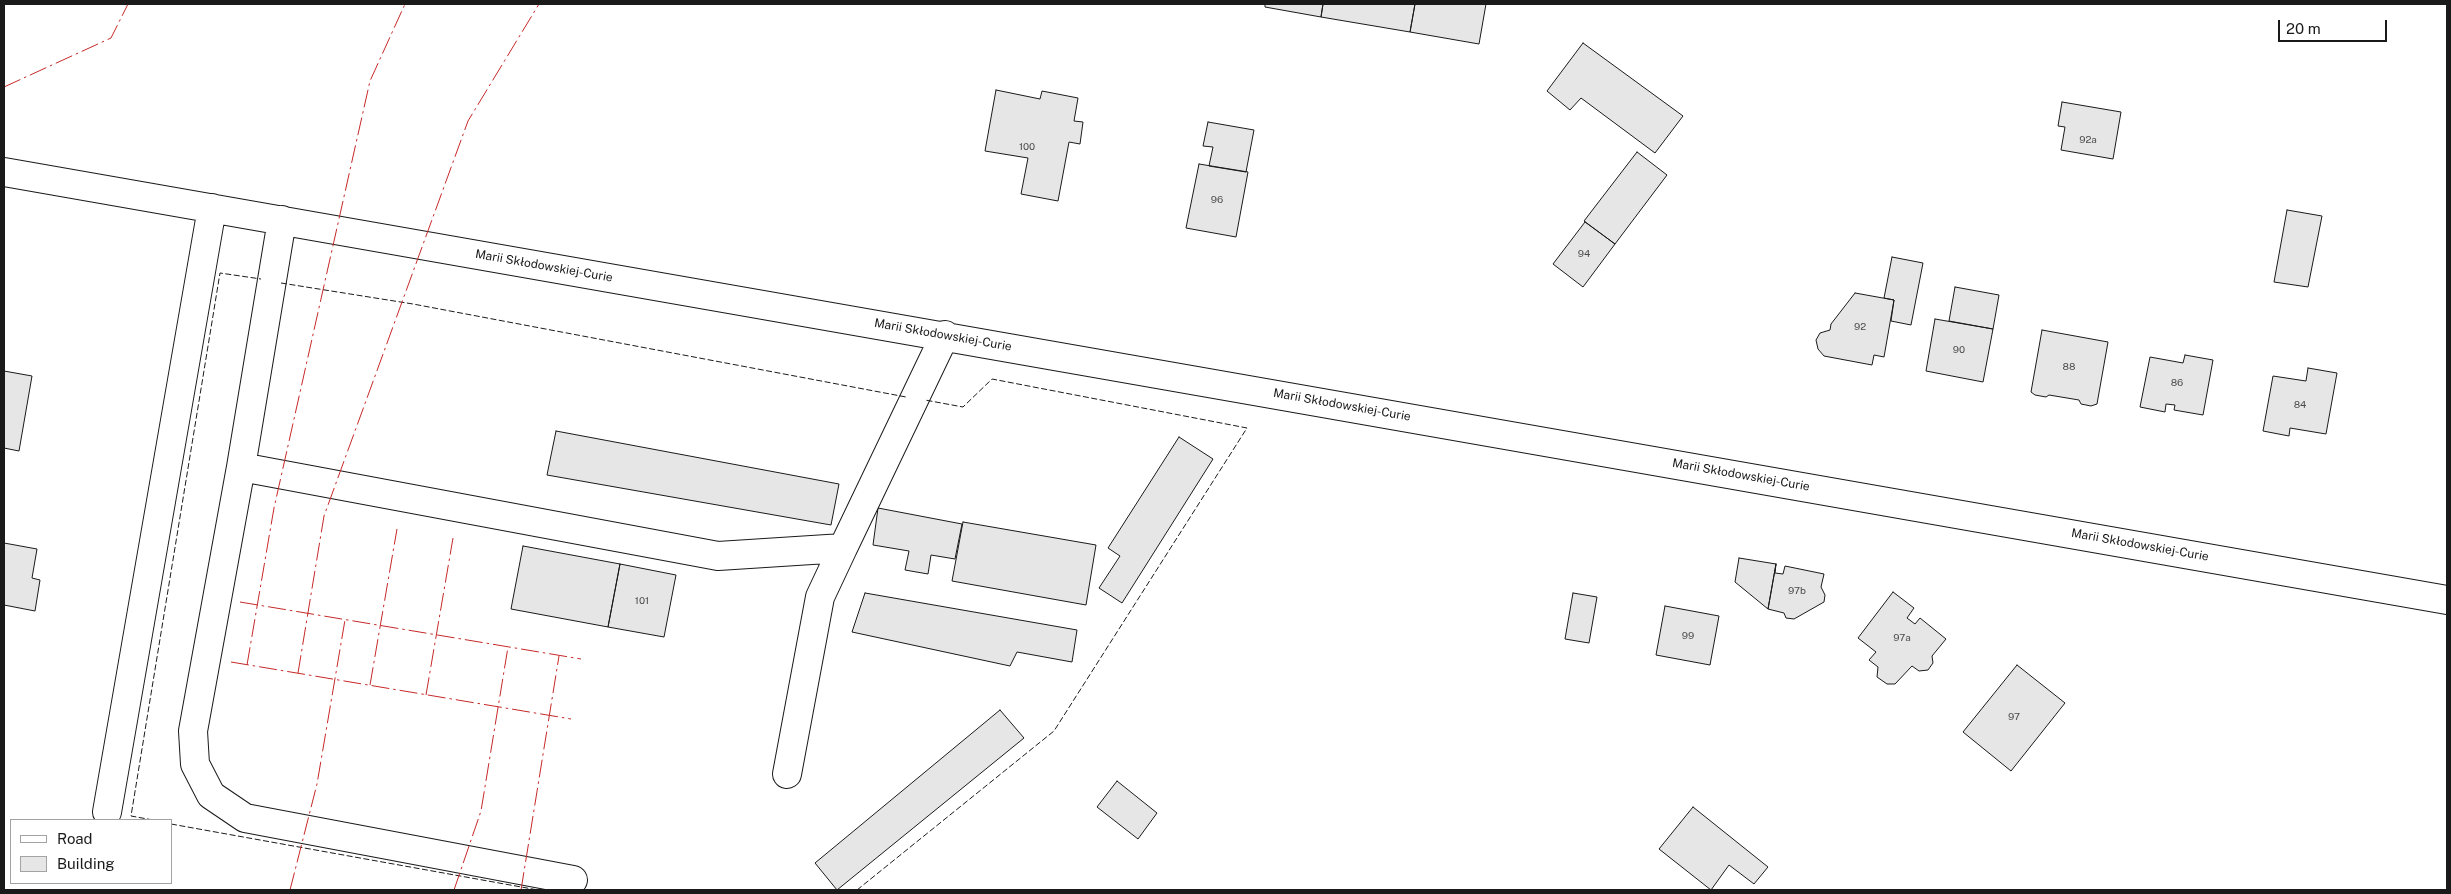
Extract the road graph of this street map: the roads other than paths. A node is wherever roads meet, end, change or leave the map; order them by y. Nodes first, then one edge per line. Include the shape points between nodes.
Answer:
1 (4, 172) edge
2 (224, 210) junction
3 (282, 220) junction
4 (945, 335) junction
5 (241, 467) junction
6 (843, 548) junction
7 (2447, 600) edge
8 (787, 774) dead end
9 (107, 812) dead end
10 (573, 880) dead end

1 - 2 street, Marii Skłodowskiej-Curie
2 - 3 street, Marii Skłodowskiej-Curie
2 - 9 street
3 - 4 street, Marii Skłodowskiej-Curie
3 - 5 street
4 - 6 street
4 - 7 street, Marii Skłodowskiej-Curie
5 - 6 street via 718,556
5 - 10 street via 193,731 194,764 211,795 245,818
6 - 8 street via 820,597

